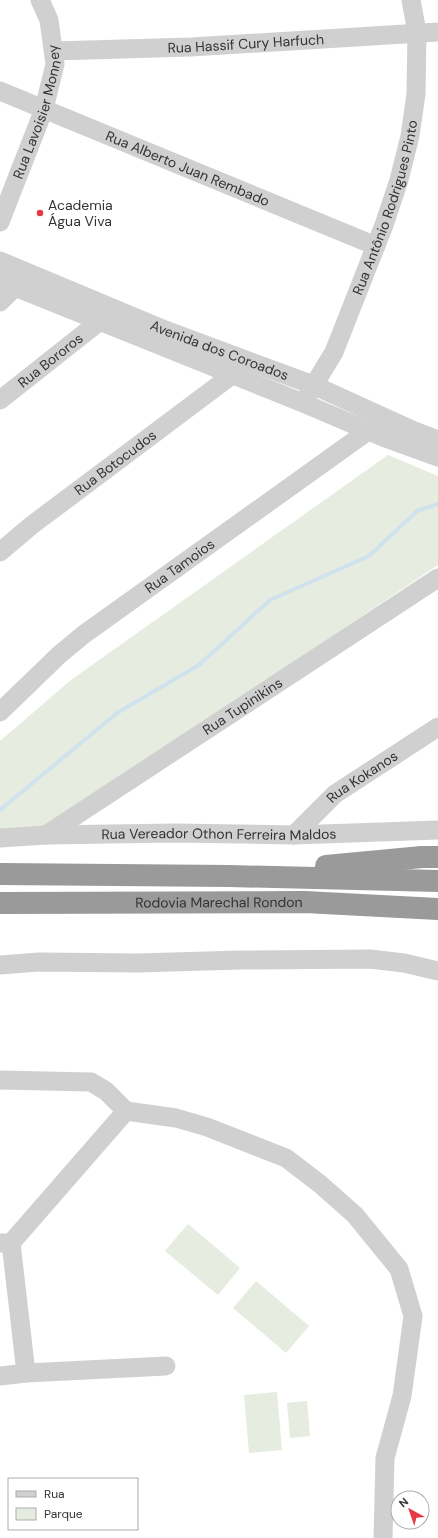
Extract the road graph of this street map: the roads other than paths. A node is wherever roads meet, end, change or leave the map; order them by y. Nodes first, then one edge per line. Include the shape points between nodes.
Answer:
1 (40, 0) edge
2 (411, 0) edge
3 (417, 32) junction
4 (438, 32) edge
5 (54, 51) junction
6 (0, 91) edge
7 (44, 109) junction
8 (0, 222) edge
9 (376, 246) junction
10 (0, 261) edge
11 (13, 280) edge
12 (0, 302) edge
13 (100, 321) junction
14 (232, 375) junction
15 (313, 385) junction
16 (0, 400) edge
17 (303, 403) junction
18 (368, 431) junction
19 (437, 446) edge
20 (0, 552) edge
21 (438, 578) edge
22 (0, 712) edge
23 (438, 727) edge
24 (438, 830) edge
25 (46, 835) junction
26 (294, 835) junction
27 (0, 838) edge
28 (438, 857) edge
29 (0, 874) edge
30 (229, 876) junction
31 (438, 881) edge
32 (305, 902) junction
33 (0, 903) edge
34 (438, 909) edge
35 (438, 924) edge
36 (0, 965) edge
37 (438, 971) edge
38 (0, 1080) edge
39 (126, 1111) junction
40 (5, 1243) edge
41 (166, 1366) dead end
42 (26, 1373) junction
43 (0, 1376) edge
44 (383, 1538) edge

1 - 5 street, Rua Lavoisier Monney via 49,20
2 - 3 street, Rua Antônio Rodrigues Pinto
3 - 4 street, Rua Hassif Cury Harfuch
3 - 5 street, Rua Hassif Cury Harfuch via 191,47
3 - 9 street, Rua Antônio Rodrigues Pinto via 416,94 410,136 399,180
5 - 7 street, Rua Lavoisier Monney via 55,64
6 - 7 street, Rua Alberto Juan Rembado
7 - 8 street, Rua Lavoisier Monney
7 - 9 street, Rua Alberto Juan Rembado
9 - 15 street, Rua Antônio Rodrigues Pinto via 334,352
10 - 11 street, Avenida dos Coroados
11 - 12 street
11 - 13 street, Avenida dos Coroados
11 - 15 street, Avenida dos Coroados via 165,330
13 - 14 street, Avenida dos Coroados
13 - 16 street, Rua Bororos
14 - 17 street, Avenida dos Coroados
14 - 20 street, Rua Botocudos
15 - 17 street, Rua Antônio Rodrigues Pinto
15 - 19 street, Avenida dos Coroados via 414,431
17 - 18 street, Avenida dos Coroados
18 - 19 street, Avenida dos Coroados
18 - 22 street, Rua Tamoios via 83,635
21 - 25 street, Rua Tupinikins
23 - 26 street, Rua Kokanos via 335,794
24 - 26 street, Rua Vereador Othon Ferreira Maldos
25 - 26 street, Rua Vereador Othon Ferreira Maldos
25 - 27 street, Rua Vereador Othon Ferreira Maldos
28 - 30 highway
29 - 30 highway, Rodovia Marechal Rondon
30 - 31 highway, Rodovia Marechal Rondon
32 - 33 highway, Rodovia Marechal Rondon
32 - 34 highway, Rodovia Marechal Rondon
32 - 35 highway
36 - 37 street via 39,962 370,960 404,963
38 - 39 street via 91,1082 106,1091
39 - 40 street
39 - 44 street via 176,1118 207,1127 286,1158 355,1215 399,1269 412,1316 402,1396 385,1458
40 - 42 street
41 - 42 street
42 - 43 street

